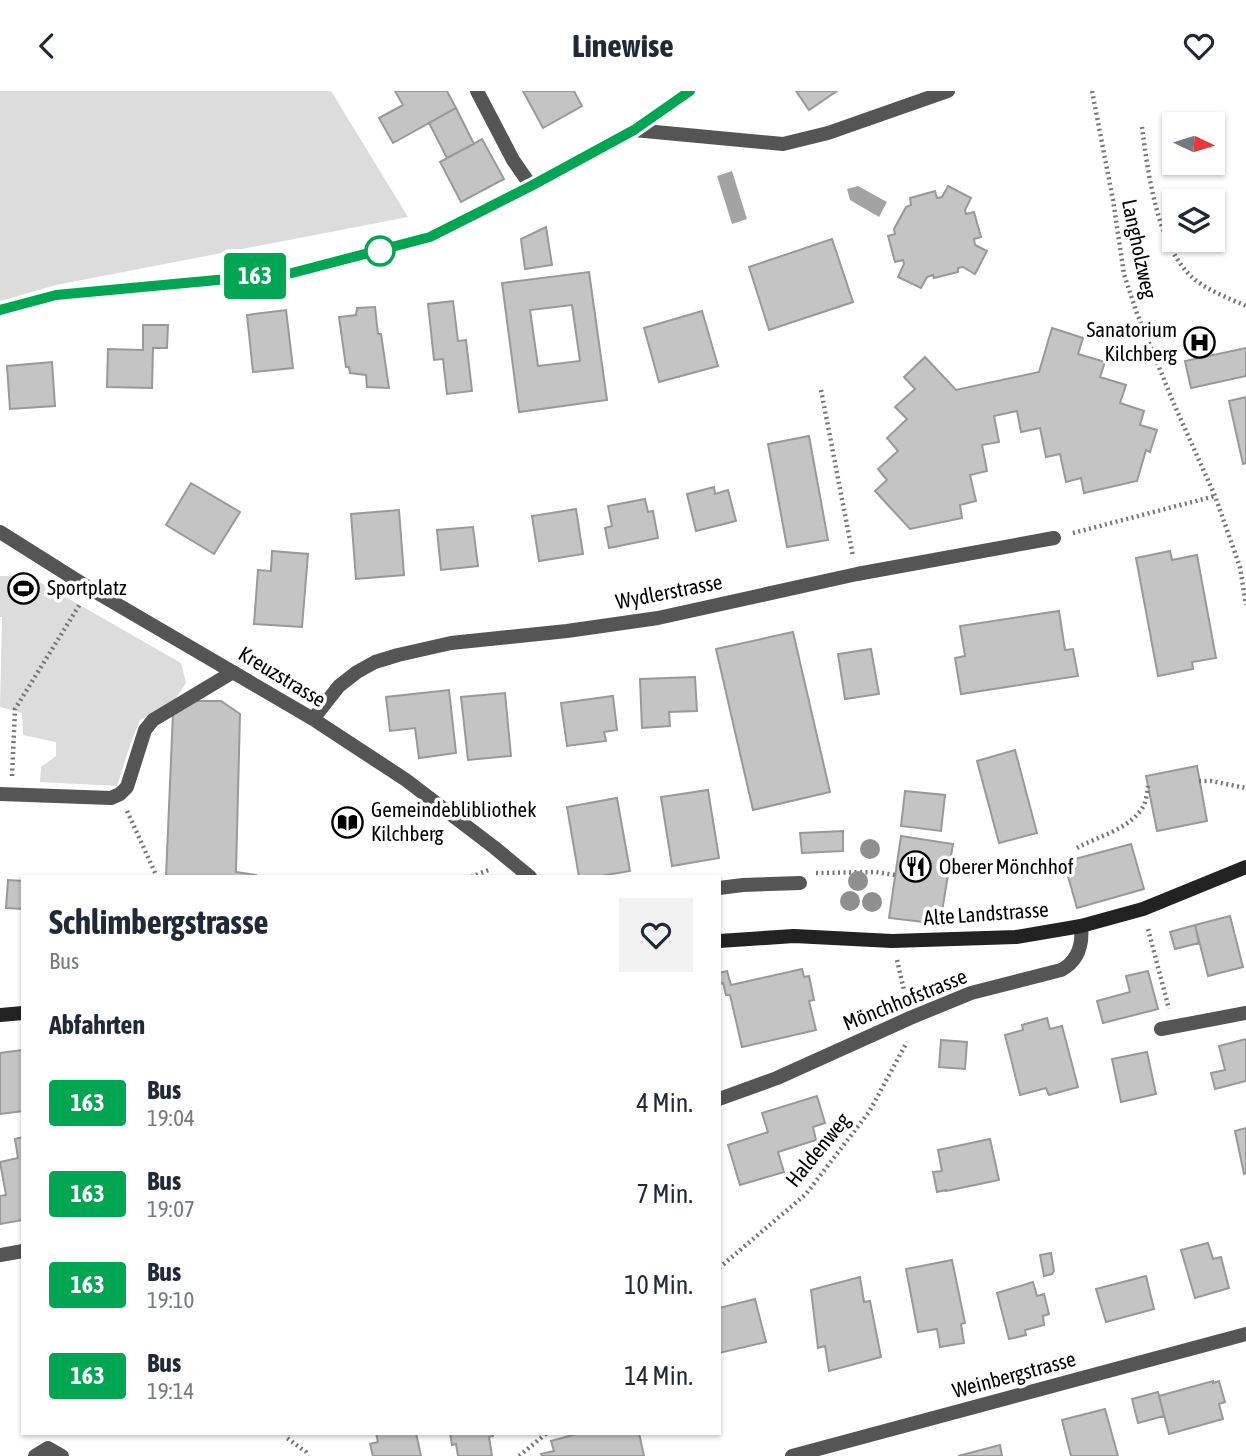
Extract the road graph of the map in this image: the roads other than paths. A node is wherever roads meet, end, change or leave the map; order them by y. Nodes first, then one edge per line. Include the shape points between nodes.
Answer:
1 (477, 91) edge
2 (690, 91) edge
3 (948, 91) edge
4 (634, 130) junction
5 (531, 186) junction
6 (0, 310) edge
7 (0, 532) edge
8 (1054, 538) road end
9 (233, 672) junction
10 (313, 719) junction
11 (6, 794) edge
12 (1246, 867) edge
13 (528, 875) edge
14 (796, 883) road end
15 (721, 888) edge
16 (1080, 926) junction
17 (721, 941) edge
18 (21, 1013) edge
19 (1246, 1013) edge
20 (0, 1015) edge
21 (1167, 1028) road end
22 (721, 1098) edge
23 (21, 1251) edge
24 (0, 1255) edge
25 (1246, 1334) edge
26 (35, 1456) edge
27 (62, 1456) edge
28 (792, 1456) edge

1 - 5 street
2 - 4 street
3 - 4 street via 783,144
4 - 5 street
5 - 6 street via 430,237 292,273 56,295
7 - 9 street, Kreuzstrasse
8 - 10 street, Wydlerstrasse via 857,574 658,618 451,643 398,655 339,685
9 - 10 street, Kreuzstrasse
9 - 11 street via 153,720 145,730 127,787 120,794 111,798
10 - 13 street, Kreuzstrasse via 406,779
12 - 16 street, Alte Landstrasse via 1143,909
14 - 15 street
16 - 17 street, Alte Landstrasse via 979,939 794,936
16 - 22 street, Mönchhofstrasse via 1081,947 1061,970 971,993
18 - 20 street
19 - 21 street
23 - 24 street
25 - 28 street, Weinbergstrasse
26 - 27 street via 48,1448

